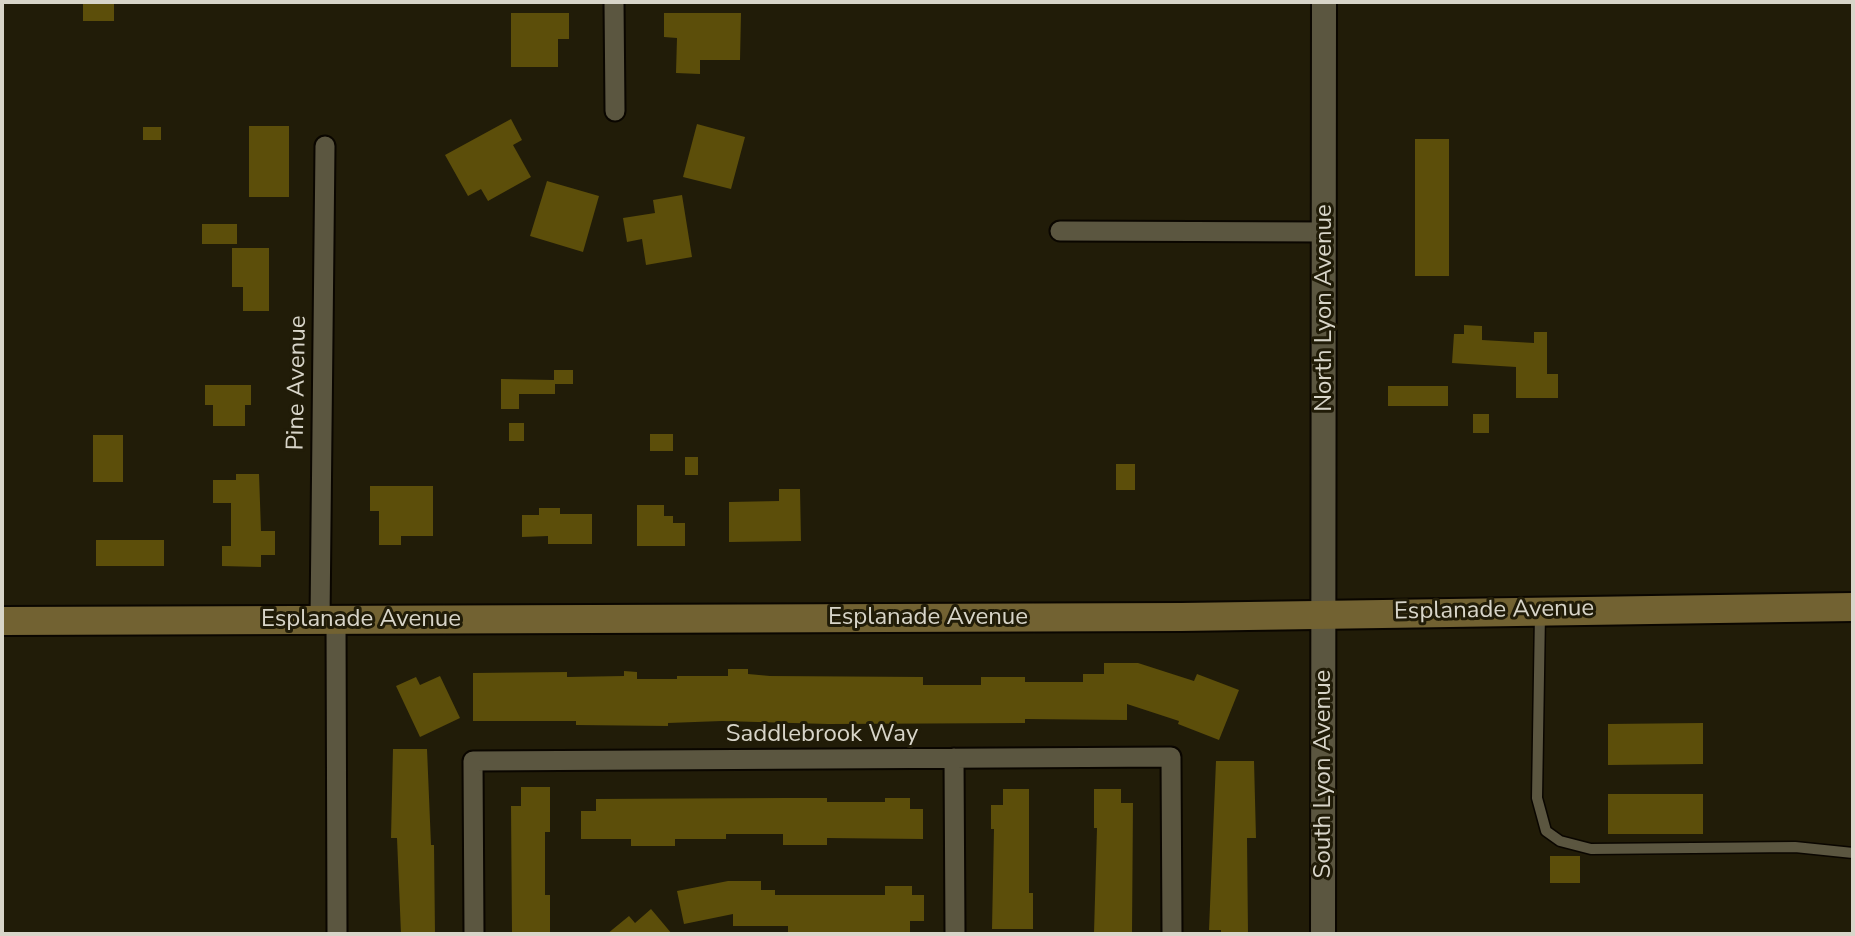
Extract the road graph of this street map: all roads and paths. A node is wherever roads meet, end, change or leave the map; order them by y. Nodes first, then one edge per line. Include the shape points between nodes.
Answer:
1 (614, 2) edge
2 (1324, 2) edge
3 (615, 111) dead end
4 (325, 146) dead end
5 (1060, 231) dead end
6 (1325, 232) junction
7 (1853, 607) edge
8 (1540, 610) junction
9 (1325, 614) junction
10 (328, 620) junction
11 (2, 621) edge
12 (954, 758) junction
13 (1853, 853) edge
14 (337, 934) edge
15 (474, 934) edge
16 (955, 934) edge
17 (1172, 934) edge
18 (1323, 934) edge

1 - 3 street
2 - 6 street, North Lyon Avenue
4 - 10 street, Pine Avenue
5 - 6 street
6 - 9 street, North Lyon Avenue
7 - 8 main road, Esplanade Avenue
8 - 9 main road, Esplanade Avenue
8 - 13 lane via 1537,798 1546,831 1560,841 1591,849 1795,847
9 - 10 main road, Esplanade Avenue
9 - 18 street, South Lyon Avenue
10 - 11 main road, Esplanade Avenue
10 - 14 street, Pine Avenue
12 - 15 street, Saddlebrook Way via 473,761
12 - 16 street
12 - 17 street, Saddlebrook Way via 1171,757

